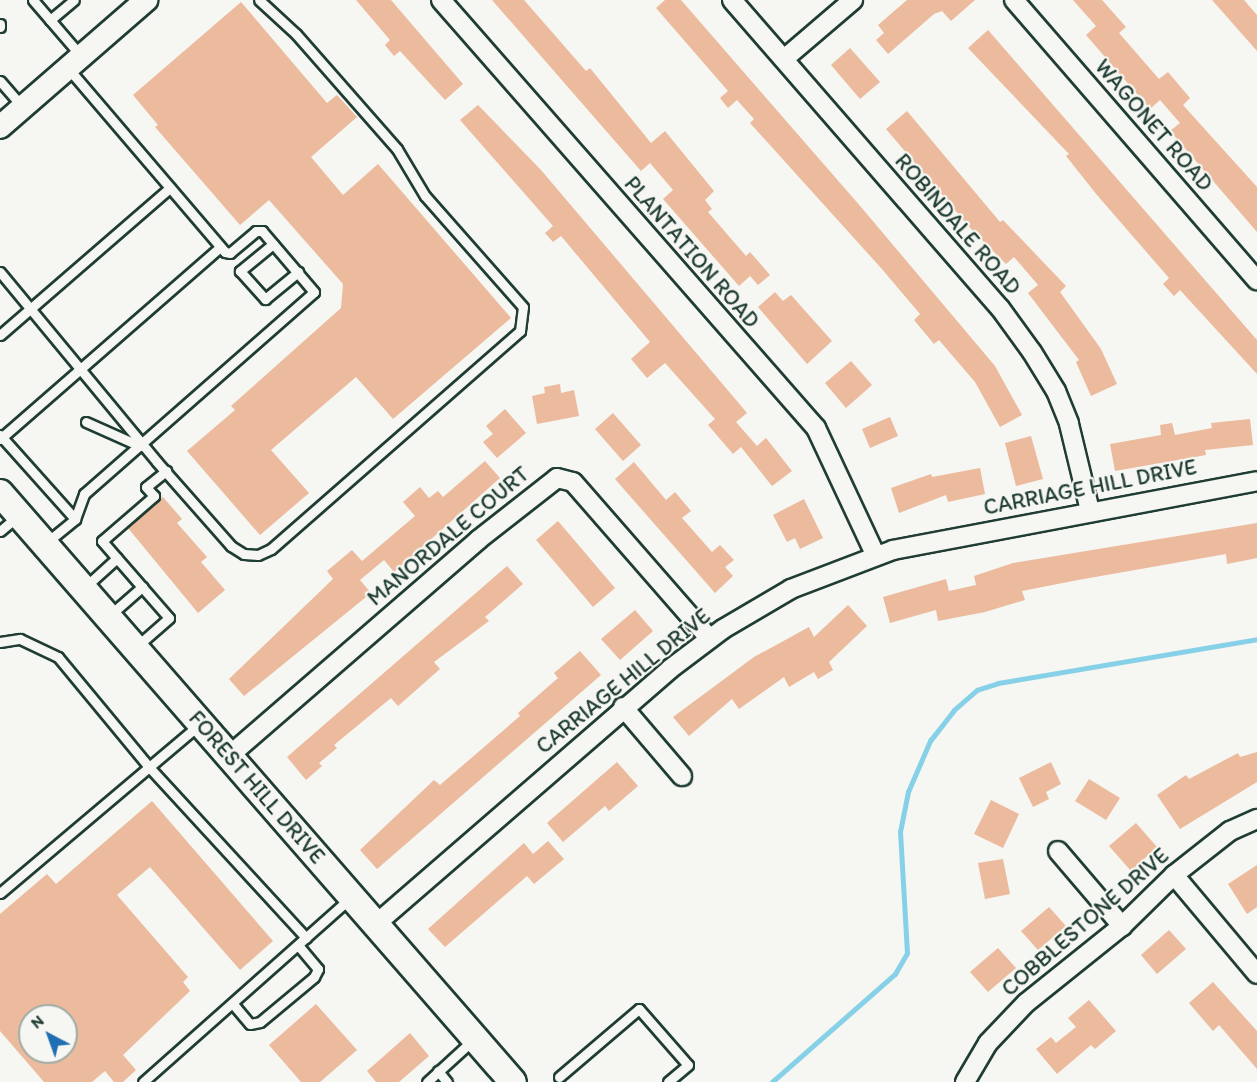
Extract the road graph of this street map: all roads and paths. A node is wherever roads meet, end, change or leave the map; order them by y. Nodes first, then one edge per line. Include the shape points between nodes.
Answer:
1 (33, 0) edge
2 (74, 0) edge
3 (146, 0) edge
4 (259, 0) edge
5 (441, 0) edge
6 (732, 0) edge
7 (853, 0) edge
8 (1014, 0) edge
9 (50, 21) junction
10 (784, 59) junction
11 (75, 62) junction
12 (0, 81) edge
13 (23, 107) junction
14 (0, 127) edge
15 (170, 188) junction
16 (273, 244) junction
17 (220, 247) junction
18 (0, 272) edge
19 (298, 272) junction
20 (1257, 281) edge
21 (30, 309) junction
22 (0, 335) edge
23 (82, 369) junction
24 (86, 423) dead end
25 (1, 437) edge
26 (142, 444) junction
27 (166, 471) junction
28 (1257, 481) edge
29 (0, 493) edge
30 (1090, 511) junction
31 (19, 514) junction
32 (75, 519) junction
33 (0, 531) edge
34 (45, 544) junction
35 (876, 556) junction
36 (117, 558) junction
37 (142, 587) junction
38 (84, 589) junction
39 (108, 617) junction
40 (710, 639) junction
41 (0, 642) edge
42 (135, 648) junction
43 (623, 707) junction
44 (201, 723) junction
45 (229, 756) junction
46 (149, 767) junction
47 (682, 776) dead end
48 (1257, 819) edge
49 (1058, 851) dead end
50 (1174, 874) junction
51 (0, 893) edge
52 (352, 896) junction
53 (376, 924) junction
54 (1122, 926) junction
55 (306, 938) junction
56 (298, 945) junction
57 (1257, 974) edge
58 (233, 1004) junction
59 (475, 1038) junction
60 (438, 1071) junction
61 (558, 1080) edge
62 (144, 1082) edge
63 (427, 1082) edge
64 (447, 1082) edge
65 (513, 1082) edge
66 (668, 1082) edge
67 (964, 1082) edge

1 - 9 lane
2 - 9 lane
3 - 11 street
4 - 27 lane via 296,34 397,149 425,196 523,307 524,325 265,552 238,552
5 - 35 street, PLANTATION ROAD via 816,428
6 - 10 street, ROBINDALE ROAD
7 - 10 street
8 - 20 street, WAGONET ROAD
9 - 11 lane
10 - 30 street, ROBINDALE ROAD via 1000,308 1032,352 1056,392 1069,424
11 - 13 street
11 - 15 lane
12 - 13 lane
13 - 14 street
15 - 17 lane
15 - 21 lane
16 - 17 lane via 259,230 230,253
16 - 19 lane
16 - 19 lane via 240,271 265,298
17 - 23 lane
18 - 21 lane
19 - 26 lane via 312,288 312,296
21 - 22 lane
21 - 23 lane
23 - 25 lane
23 - 26 lane
24 - 26 lane
25 - 32 lane
26 - 27 lane
26 - 32 lane via 82,497
27 - 36 lane via 146,487 154,496 102,541
28 - 30 street, CARRIAGE HILL DRIVE
29 - 31 main road, FOREST HILL DRIVE
30 - 35 street, CARRIAGE HILL DRIVE
31 - 33 lane
31 - 34 main road, FOREST HILL DRIVE
32 - 34 lane
34 - 38 main road, FOREST HILL DRIVE
35 - 40 street, CARRIAGE HILL DRIVE via 791,589
36 - 37 lane
36 - 38 lane
37 - 39 lane
37 - 42 lane via 169,618
38 - 39 main road, FOREST HILL DRIVE
39 - 42 main road, FOREST HILL DRIVE
40 - 43 street, CARRIAGE HILL DRIVE
40 - 45 street, MANORDALE COURT via 573,482 556,478 478,540
41 - 46 lane via 20,639 58,657
42 - 44 main road, FOREST HILL DRIVE
43 - 47 street
43 - 53 street, CARRIAGE HILL DRIVE
44 - 45 main road, FOREST HILL DRIVE
44 - 46 lane
45 - 52 main road, FOREST HILL DRIVE
46 - 51 lane
46 - 55 lane
48 - 50 street, COBBLESTONE DRIVE via 1230,831
49 - 54 street
50 - 54 street, COBBLESTONE DRIVE
50 - 57 street
52 - 53 main road, FOREST HILL DRIVE
52 - 55 lane
53 - 59 main road, FOREST HILL DRIVE
54 - 67 street, COBBLESTONE DRIVE via 1026,1003 988,1043
55 - 56 lane
56 - 58 lane
56 - 58 lane via 318,969 314,977 260,1022 249,1024
58 - 62 lane
59 - 60 lane
59 - 65 main road, FOREST HILL DRIVE
60 - 63 lane
60 - 64 lane
61 - 66 lane via 639,1009 688,1065

